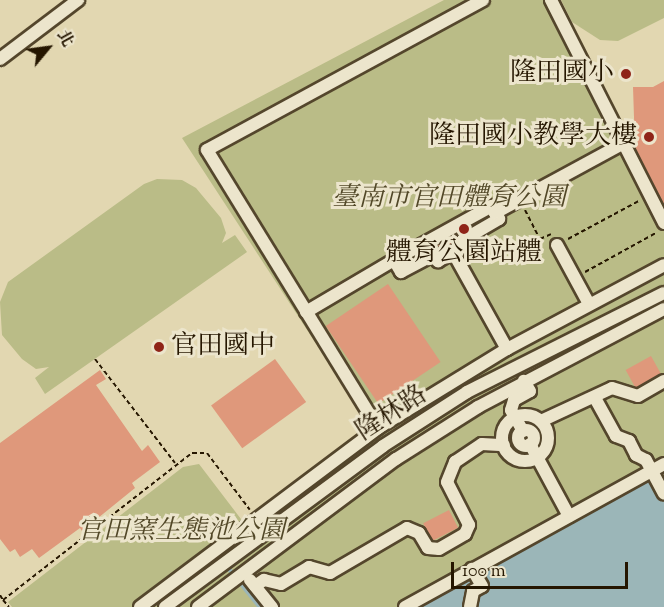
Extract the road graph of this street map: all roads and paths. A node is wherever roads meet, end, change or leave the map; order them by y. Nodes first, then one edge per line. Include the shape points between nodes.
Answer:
1 (78, 0) edge
2 (483, 0) edge
3 (551, 0) edge
4 (0, 59) edge
5 (624, 143) junction
6 (650, 195) junction
7 (519, 200) junction
8 (495, 213) junction
9 (664, 223) edge
10 (664, 228) edge
11 (557, 244) junction
12 (453, 252) junction
13 (394, 260) junction
14 (664, 265) edge
15 (574, 278) junction
16 (664, 293) edge
17 (589, 304) junction
18 (664, 309) edge
19 (306, 312) junction
20 (507, 349) junction
21 (95, 358) dead end
22 (524, 381) junction
23 (664, 381) edge
24 (595, 398) junction
25 (515, 418) junction
26 (541, 421) junction
27 (378, 428) junction
28 (504, 445) junction
29 (537, 457) junction
30 (176, 463) junction
31 (664, 464) edge
32 (652, 471) junction
33 (664, 494) edge
34 (569, 516) junction
35 (257, 519) junction
36 (472, 569) junction
37 (244, 573) junction
38 (255, 586) junction
39 (0, 595) edge
40 (3, 600) junction
41 (414, 605) edge
42 (9, 607) edge
43 (141, 607) edge
44 (165, 607) edge
45 (198, 607) edge
46 (272, 607) edge
47 (470, 607) edge

1 - 4 street
2 - 19 street via 207,150
3 - 5 street
5 - 6 street
5 - 7 street
6 - 9 street
6 - 11 path
7 - 8 street
7 - 11 path via 540,239 551,233
8 - 12 street via 499,219 463,240 466,245
8 - 13 street via 492,206
10 - 15 path
11 - 15 street
12 - 13 street via 438,261 435,254 401,273
12 - 20 street
13 - 19 street
14 - 17 street
15 - 17 street
16 - 44 street, 隆林路 via 457,398 382,446
17 - 20 street
18 - 22 street
19 - 27 street
20 - 27 street
21 - 30 path
22 - 25 street via 530,391 514,400 511,410
22 - 37 street via 396,459
23 - 24 street via 638,396 612,388
24 - 26 street via 581,406 564,407
24 - 32 street via 616,436 629,441
25 - 26 street via 528,415
25 - 28 street via 504,430
25 - 29 street via 523,431 519,440 530,444
26 - 29 street via 548,442
27 - 35 street
28 - 29 street via 520,460
28 - 38 street via 482,444 455,462 447,482 470,525 465,534 439,549 428,548 419,533 407,528 330,573 309,567 281,584 264,580
29 - 34 street
30 - 35 path via 192,453 207,453
30 - 40 path
31 - 32 street
32 - 33 street
32 - 34 street
34 - 36 street
35 - 43 street
36 - 41 street
36 - 47 street via 482,586 473,591
37 - 38 street
37 - 45 street
38 - 46 street
39 - 40 path
40 - 42 path

